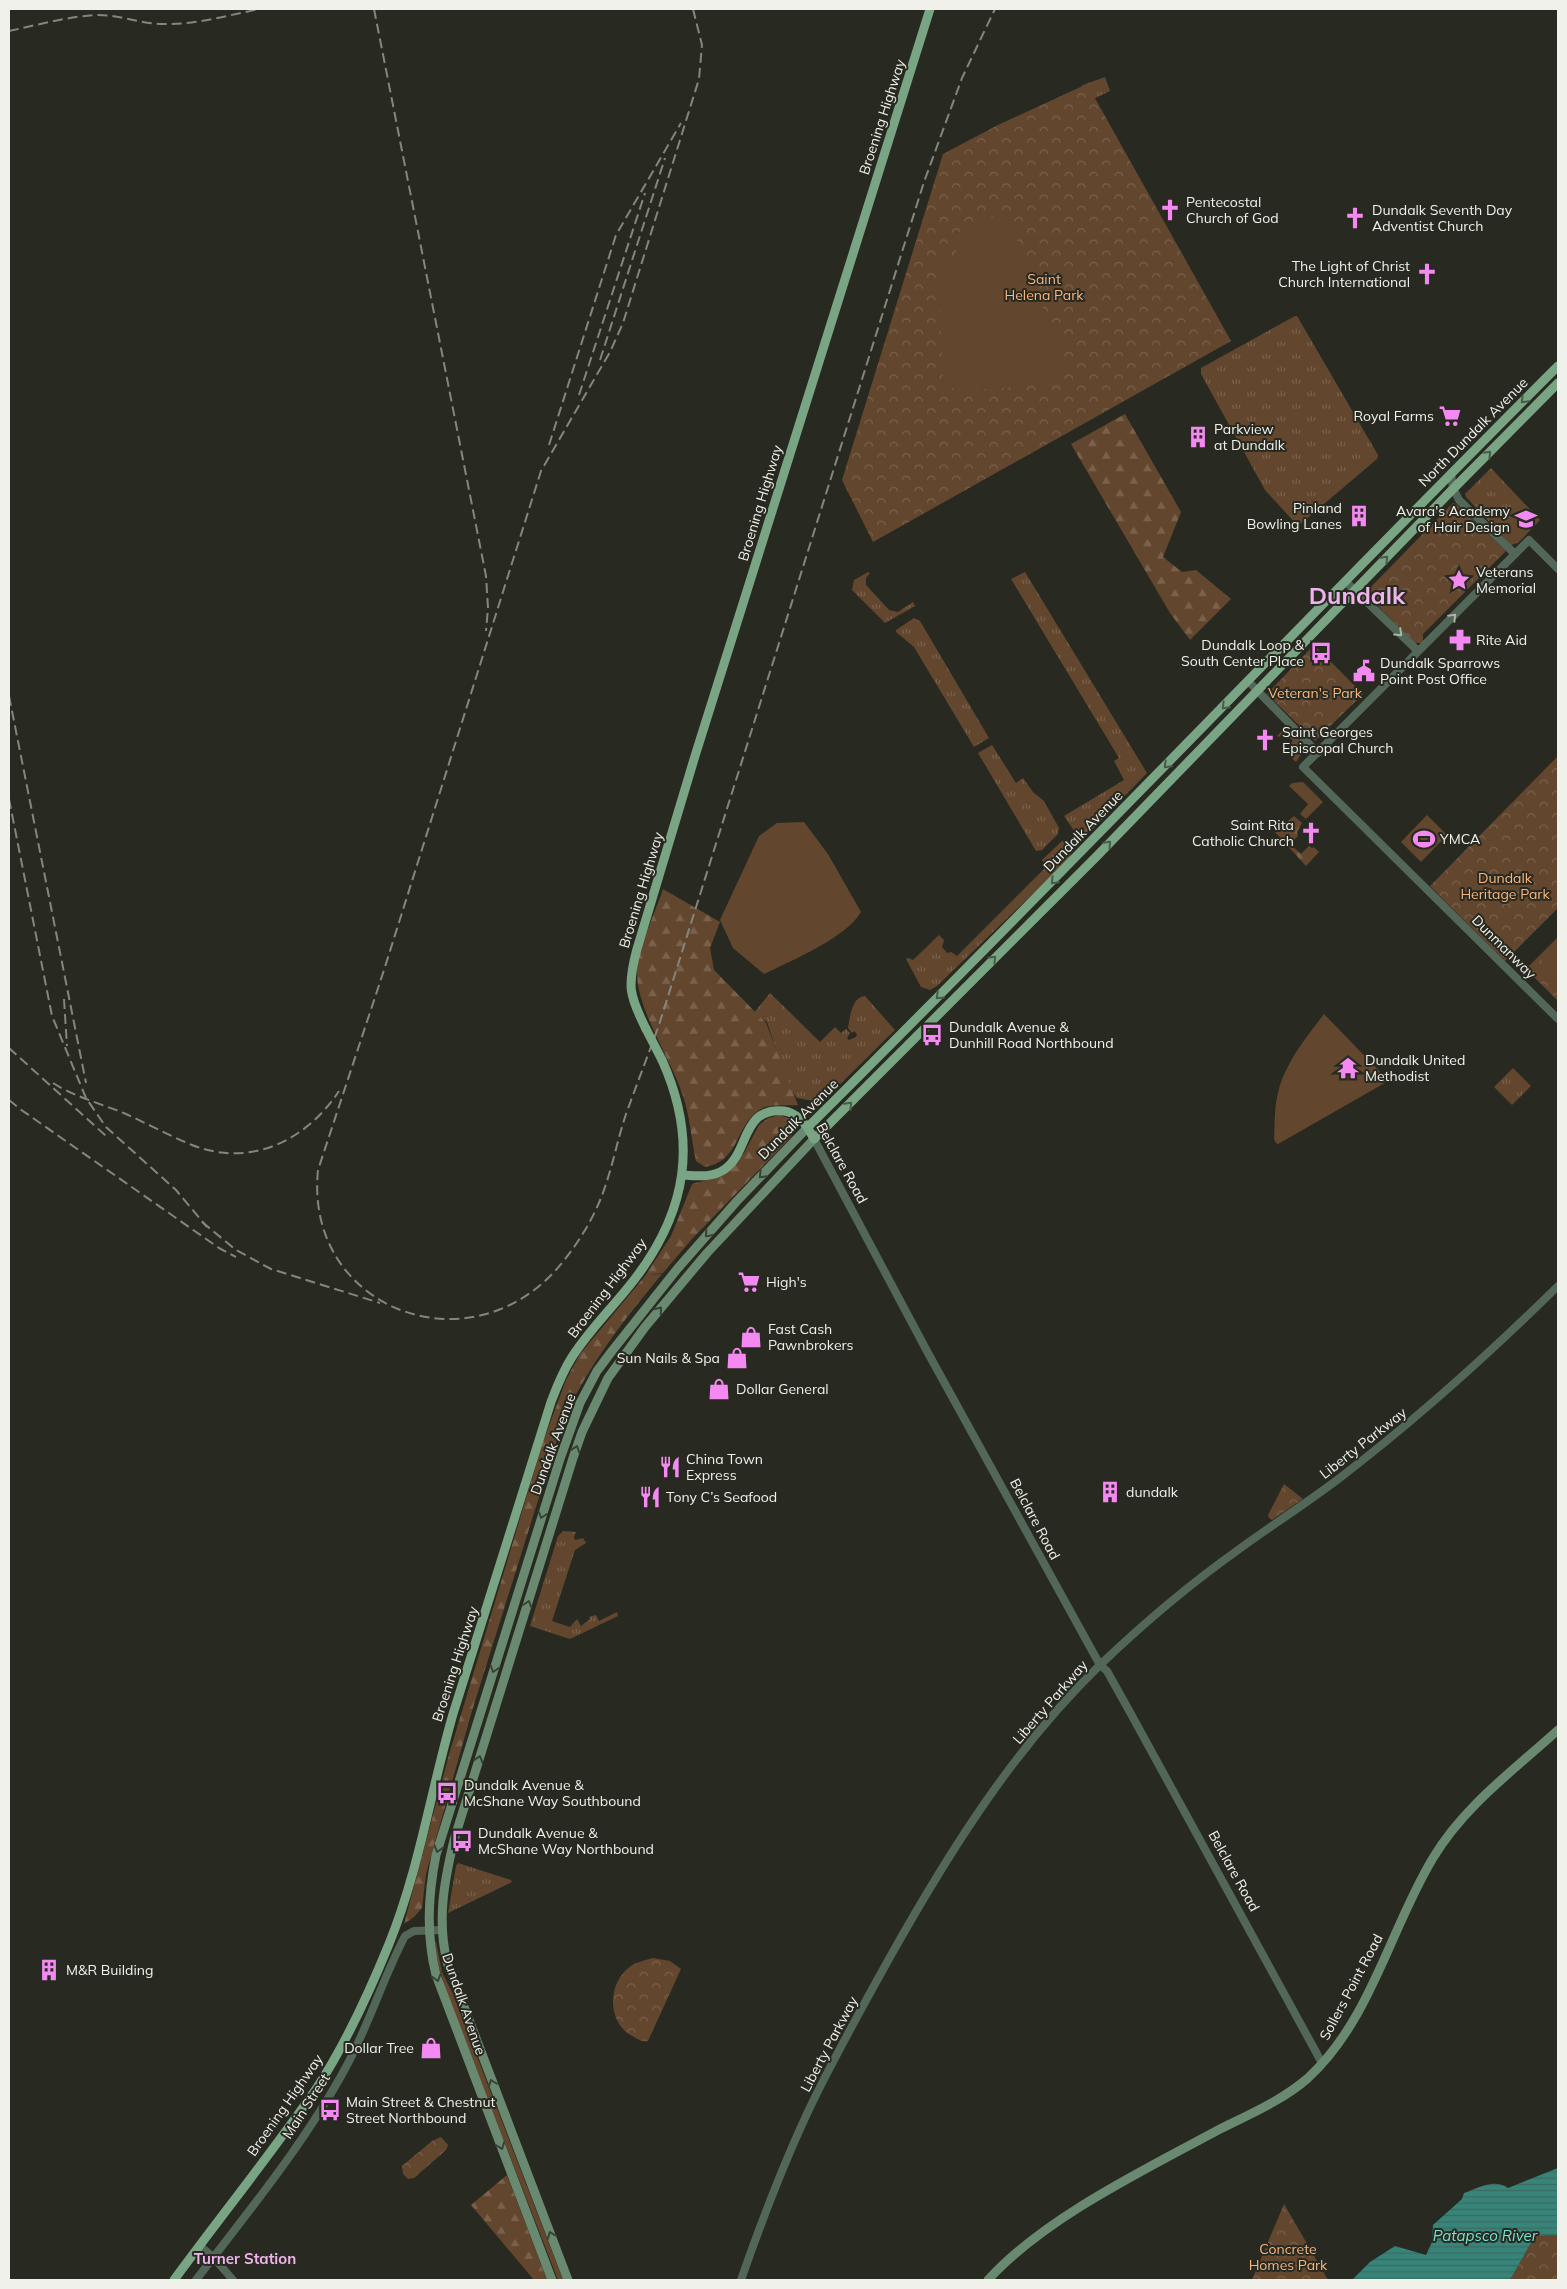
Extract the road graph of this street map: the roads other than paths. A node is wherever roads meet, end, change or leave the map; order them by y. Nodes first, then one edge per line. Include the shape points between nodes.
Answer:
1 (930, 9) edge
2 (1558, 366) edge
3 (1558, 383) edge
4 (1451, 473) junction
5 (1453, 488) junction
6 (1515, 554) junction
7 (1558, 569) edge
8 (1345, 581) junction
9 (1354, 590) junction
10 (1418, 652) junction
11 (1249, 682) junction
12 (1258, 691) junction
13 (1318, 753) junction
14 (1558, 1019) edge
15 (808, 1127) junction
16 (814, 1139) junction
17 (683, 1175) junction
18 (678, 1268) junction
19 (688, 1275) junction
20 (1558, 1286) edge
21 (1100, 1665) junction
22 (1558, 1730) edge
23 (428, 1930) junction
24 (441, 1930) junction
25 (1322, 2063) junction
26 (200, 2246) junction
27 (213, 2257) junction
28 (174, 2280) edge
29 (196, 2280) edge
30 (233, 2280) edge
31 (552, 2280) edge
32 (568, 2280) edge
33 (741, 2280) edge
34 (988, 2280) edge

1 - 17 main road, Broening Highway, bridge via 695,756 630,976 632,1000 677,1097 684,1148
2 -> 4 main road, North Dundalk Avenue
5 -> 3 main road, North Dundalk Avenue
4 - 5 street
4 - 8 main road, North Dundalk Avenue
5 - 6 street via 1459,500
9 -> 5 main road, North Dundalk Avenue
6 - 7 street via 1529,540
10 -> 6 street
8 - 9 street
8 - 11 main road, North Dundalk Avenue
9 -> 10 street
9 - 12 main road, North Dundalk Avenue
10 - 13 street
11 - 12 street
11 -> 15 main road, Dundalk Avenue
12 - 13 street
16 -> 12 main road, Dundalk Avenue
13 - 14 street, Dunmanway via 1303,767
15 - 16 main road, Belclare Road
15 - 17 main road, Belclare Road via 789,1112 771,1111 754,1120 726,1169 706,1176
15 -> 18 main road, Dundalk Avenue
16 - 19 main road, Dundalk Avenue
16 - 21 street, Belclare Road
17 - 26 main road, Broening Highway via 678,1199 664,1234 634,1280 572,1357 551,1402 440,1759 409,1888 364,2002 316,2088
18 - 19 main road
18 -> 23 main road, Dundalk Avenue via 597,1372 574,1419 436,1855
24 -> 19 main road, Dundalk Avenue via 444,1884 454,1840 582,1432 620,1361
20 - 21 street, Liberty Parkway via 1445,1393 1337,1480 1221,1562
21 - 25 street, Belclare Road via 1107,1670 1132,1714
21 - 33 street, Liberty Parkway via 1038,1732 999,1782 922,1901 820,2087 785,2164
22 - 25 main road, Sollers Point Road via 1473,1806 1446,1838 1422,1876 1346,2031
23 - 24 street, Main Street
23 - 27 street, Main Street via 414,1931 405,1936 347,2065 328,2099
23 -> 31 main road, Dundalk Avenue via 436,1975 446,2005
32 -> 24 main road, Dundalk Avenue via 454,1984
25 - 34 main road, Sollers Point Road via 1287,2094 1156,2164 1058,2222
26 - 27 street
26 - 28 main road, Broening Highway
27 - 29 street, Main Street
27 - 30 street

